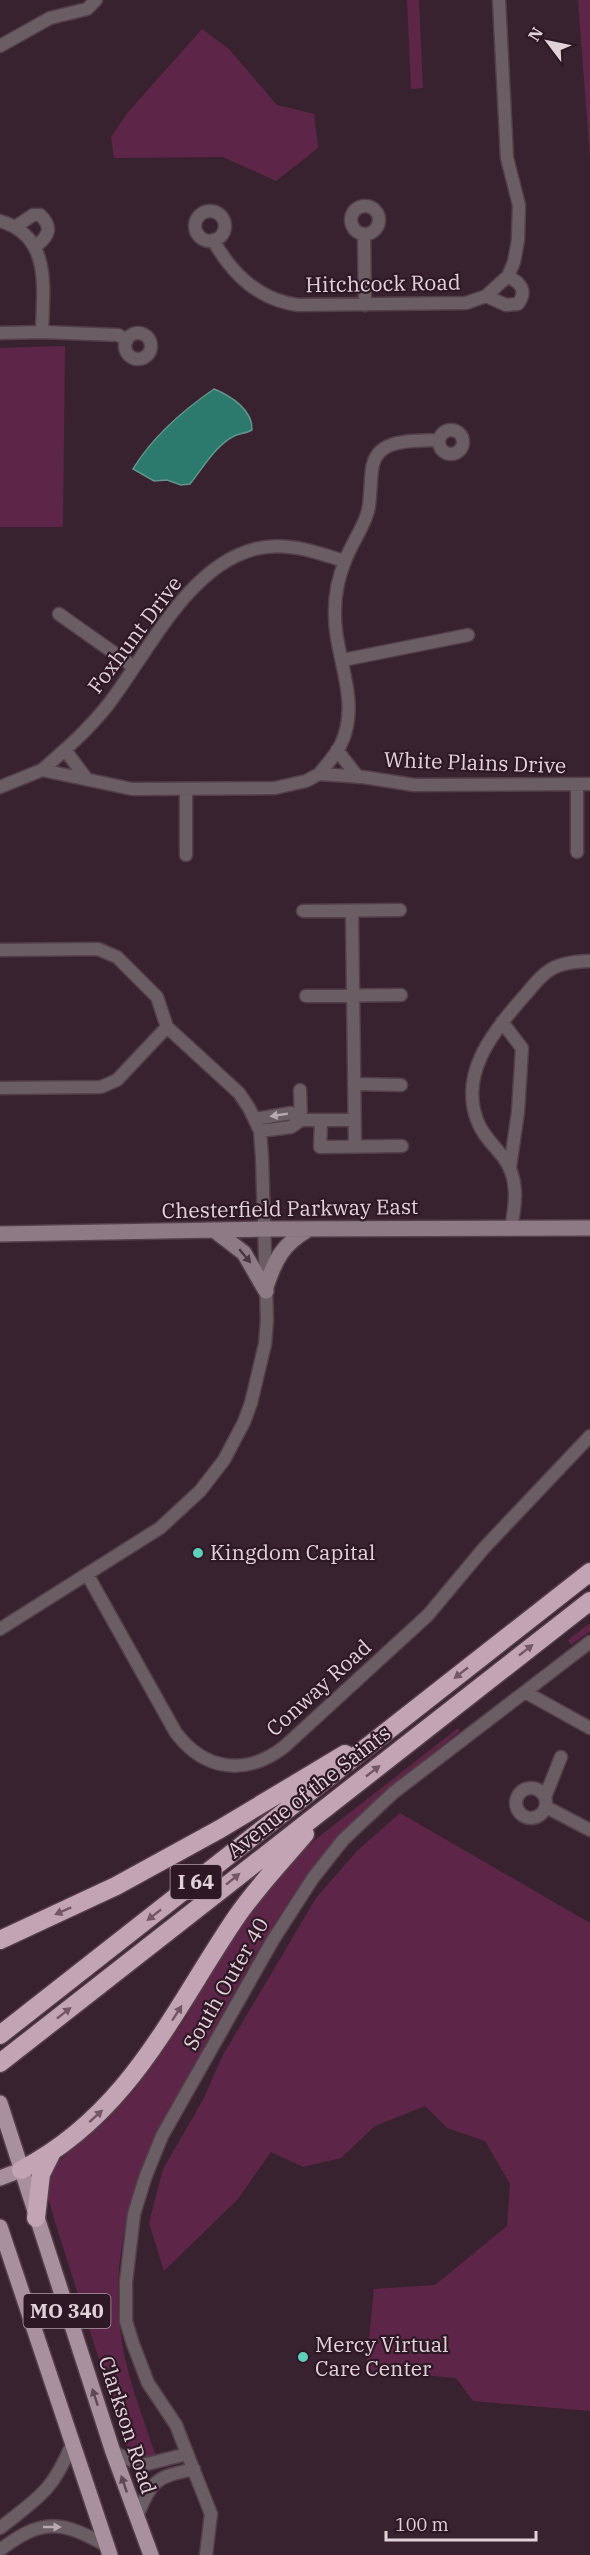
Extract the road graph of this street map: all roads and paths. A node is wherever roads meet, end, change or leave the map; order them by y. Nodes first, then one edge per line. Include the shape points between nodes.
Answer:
1 (96, 0) edge
2 (499, 0) edge
3 (0, 46) edge
4 (0, 220) edge
5 (15, 227) junction
6 (364, 234) dead end
7 (213, 240) dead end
8 (36, 246) junction
9 (508, 276) junction
10 (486, 296) junction
11 (365, 305) junction
12 (42, 332) junction
13 (0, 333) edge
14 (127, 339) dead end
15 (439, 440) dead end
16 (344, 561) junction
17 (59, 614) dead end
18 (468, 634) dead end
19 (343, 660) junction
20 (134, 667) junction
21 (65, 750) junction
22 (337, 750) junction
23 (42, 770) junction
24 (319, 774) junction
25 (358, 777) junction
26 (86, 778) junction
27 (584, 785) edge
28 (0, 787) edge
29 (186, 789) junction
30 (577, 852) dead end
31 (186, 855) dead end
32 (400, 910) dead end
33 (303, 911) dead end
34 (352, 912) junction
35 (0, 950) edge
36 (590, 961) edge
37 (353, 995) junction
38 (401, 995) dead end
39 (306, 996) dead end
40 (502, 1022) junction
41 (167, 1027) junction
42 (354, 1084) junction
43 (401, 1085) dead end
44 (0, 1088) edge
45 (300, 1090) dead end
46 (255, 1119) junction
47 (301, 1120) junction
48 (354, 1120) junction
49 (321, 1121) junction
50 (260, 1131) junction
51 (354, 1146) junction
52 (402, 1146) dead end
53 (510, 1167) junction
54 (511, 1227) junction
55 (309, 1228) junction
56 (265, 1229) junction
57 (214, 1230) junction
58 (587, 1230) edge
59 (0, 1234) edge
60 (266, 1289) junction
61 (590, 1436) edge
62 (590, 1572) edge
63 (87, 1574) junction
64 (590, 1601) edge
65 (0, 1629) edge
66 (590, 1642) edge
67 (525, 1692) junction
68 (590, 1728) edge
69 (381, 1736) junction
70 (561, 1757) dead end
71 (327, 1807) junction
72 (590, 1830) edge
73 (3, 1937) edge
74 (5, 2031) edge
75 (0, 2063) edge
76 (0, 2103) edge
77 (51, 2154) junction
78 (21, 2170) junction
79 (0, 2178) edge
80 (36, 2218) junction
81 (2, 2234) edge
82 (72, 2444) junction
83 (113, 2452) junction
84 (187, 2454) junction
85 (194, 2469) junction
86 (136, 2518) junction
87 (0, 2528) edge
88 (0, 2550) edge
89 (109, 2550) edge
90 (151, 2555) edge
91 (206, 2555) edge

1 - 3 street via 87,9 50,18
2 - 9 street via 507,158 519,205 518,240
4 - 5 street
5 - 8 street
5 - 8 street via 33,215 40,215 49,226
6 - 11 street
7 - 11 street, Hitchcock Road via 238,273 266,298 298,305
8 - 12 street via 43,279
9 - 10 street, Hitchcock Road
9 - 10 street via 523,289 518,304 506,305
10 - 11 street, Hitchcock Road via 455,304
12 - 13 street
12 - 14 street via 118,335
15 - 16 street via 391,444 380,451 372,468 368,510
16 - 19 street via 335,610
16 - 20 street, Foxhunt Drive via 309,550 281,547 255,549 237,556 188,594
17 - 20 street
18 - 19 street
19 - 22 street via 349,692 348,720
20 - 21 street, Foxhunt Drive via 91,725
21 - 23 street, Foxhunt Drive
21 - 26 street
22 - 24 street
22 - 25 street, White Plains Drive
23 - 26 street, White Plains Drive
23 - 28 street
24 - 25 street, White Plains Drive
24 - 29 street, White Plains Drive via 275,788
25 - 27 street, White Plains Drive via 414,785
26 - 29 street, White Plains Drive via 132,789
27 - 30 street
29 - 31 street
32 - 34 street
33 - 34 street
34 - 37 street
35 - 41 street via 108,952 157,997
36 - 40 street via 565,962 551,968
37 - 38 street
37 - 39 street
37 - 42 street
40 - 53 street via 522,1048
40 - 53 street via 484,1048 474,1075 472,1099 477,1121
41 - 44 street via 117,1080 101,1087
41 - 46 street via 239,1093
42 - 43 street
42 - 48 street
45 - 47 street
47 -> 46 street via 291,1113
46 - 50 street
47 - 49 street
47 - 50 street via 291,1127
48 - 49 street
48 - 51 street
49 - 51 street via 320,1147
50 - 56 street
51 - 52 street
53 - 54 street via 516,1204
54 - 55 street, Chesterfield Parkway East
54 - 58 street, Chesterfield Parkway East
55 - 56 street, Chesterfield Parkway East
55 - 60 street via 274,1261
56 - 57 street, Chesterfield Parkway East
56 - 60 street
57 - 59 street, Chesterfield Parkway East
57 -> 60 street via 244,1253
60 - 63 street via 263,1360 244,1422 224,1460 174,1517
61 - 63 street, Conway Road via 484,1548 428,1615 284,1748 249,1765 232,1767 215,1762 185,1745
62 -> 69 highway, Avenue of the Saints / I 64
63 - 65 street
71 -> 64 highway, Avenue of the Saints / I 64
66 - 67 street, South Outer 40
67 - 68 street
67 - 84 street, South Outer 40 via 393,1793 344,1840 313,1878 273,1940 162,2136 134,2214 126,2321 148,2383 176,2425
69 -> 73 highway via 326,1763 220,1829 116,1886
69 -> 74 highway, Avenue of the Saints / I 64
70 - 72 street via 546,1802
75 -> 71 highway, Avenue of the Saints / I 64
77 -> 71 highway via 126,2086 160,2040 252,1895
76 - 78 main road, MO 340
77 - 78 highway
77 - 80 highway via 41,2174
78 - 79 main road
78 - 80 main road, Clarkson Road / MO 340
83 -> 80 main road, Clarkson Road / MO 340
81 - 82 main road, MO 340
82 - 87 street via 53,2483
82 - 89 main road, MO 340
83 - 84 street via 139,2464
86 -> 83 main road, Clarkson Road / MO 340
84 - 85 street, South Outer 40
85 - 86 street via 163,2476 154,2483
85 - 91 street, South Outer 40 via 211,2514
86 - 90 main road, Clarkson Road / MO 340
88 -> 89 street via 21,2534 54,2526 85,2533

